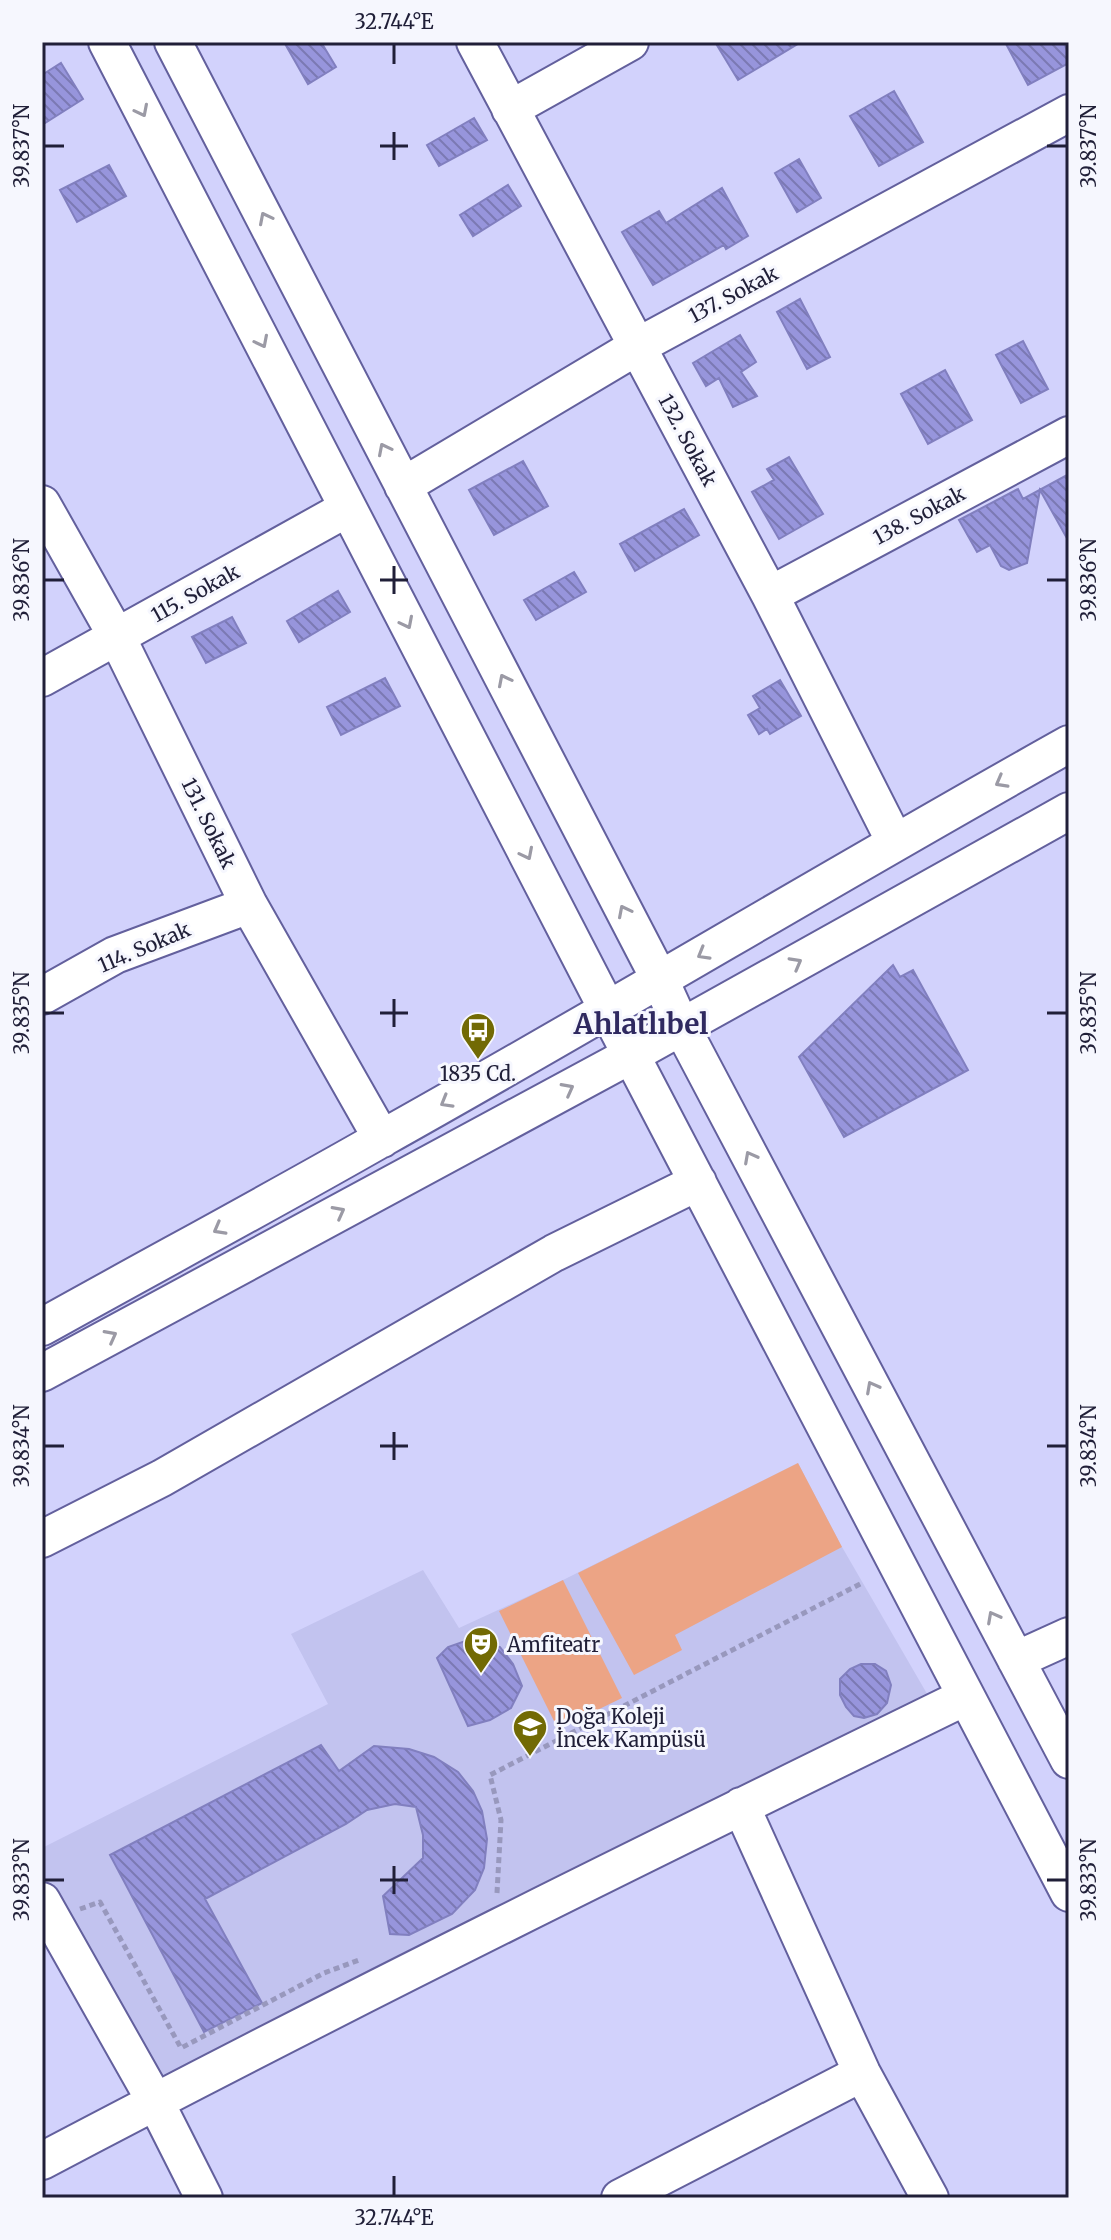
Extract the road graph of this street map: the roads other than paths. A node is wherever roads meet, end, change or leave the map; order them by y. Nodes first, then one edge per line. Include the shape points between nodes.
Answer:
1 (107, 42) edge
2 (173, 42) edge
3 (475, 42) edge
4 (630, 42) edge
5 (510, 109) junction
6 (1069, 113) edge
7 (638, 346) junction
8 (1069, 435) edge
9 (403, 486) junction
10 (42, 504) edge
11 (348, 508) junction
12 (770, 595) junction
13 (117, 637) junction
14 (42, 678) edge
15 (1069, 744) edge
16 (1069, 811) edge
17 (895, 842) junction
18 (249, 905) junction
19 (660, 980) junction
20 (42, 996) edge
21 (607, 1009) junction
22 (681, 1026) junction
23 (631, 1055) junction
24 (382, 1139) junction
25 (698, 1182) junction
26 (42, 1327) edge
27 (42, 1373) edge
28 (42, 1539) edge
29 (1069, 1636) edge
30 (1016, 1660) junction
31 (965, 1697) junction
32 (1069, 1760) edge
33 (741, 1806) junction
34 (1069, 1893) edge
35 (48, 1911) edge
36 (862, 2073) junction
37 (155, 2101) junction
38 (42, 2161) edge
39 (204, 2198) edge
40 (620, 2198) edge
41 (930, 2198) edge

1 -> 11 street
9 -> 2 street
3 - 5 street, 132. Sokak
4 - 5 street
5 - 7 street, 132. Sokak
6 - 7 street, 137. Sokak
7 - 9 street, 137. Sokak
7 - 12 street, 132. Sokak
8 - 12 street, 138. Sokak
19 -> 9 street
10 - 13 street, 131. Sokak
11 - 13 street, 115. Sokak
11 -> 21 street
12 - 17 street, 132. Sokak
13 - 14 street, 115. Sokak
13 - 18 street, 131. Sokak
15 -> 17 street
22 -> 16 street
17 -> 19 street
18 - 20 street, 114. Sokak via 115,955
18 - 24 street, 131. Sokak
19 - 21 street
19 - 22 street
21 - 23 street
21 -> 24 street
22 - 23 street
30 -> 22 street
23 - 25 street
27 -> 23 street
24 -> 26 street
25 - 28 street via 554,1253 162,1478
25 - 31 street
29 - 30 street
30 - 32 street
31 - 33 street
31 - 34 street
33 - 36 street
33 - 37 street
35 - 37 street
36 - 40 street
36 - 41 street
37 - 38 street
37 - 39 street

